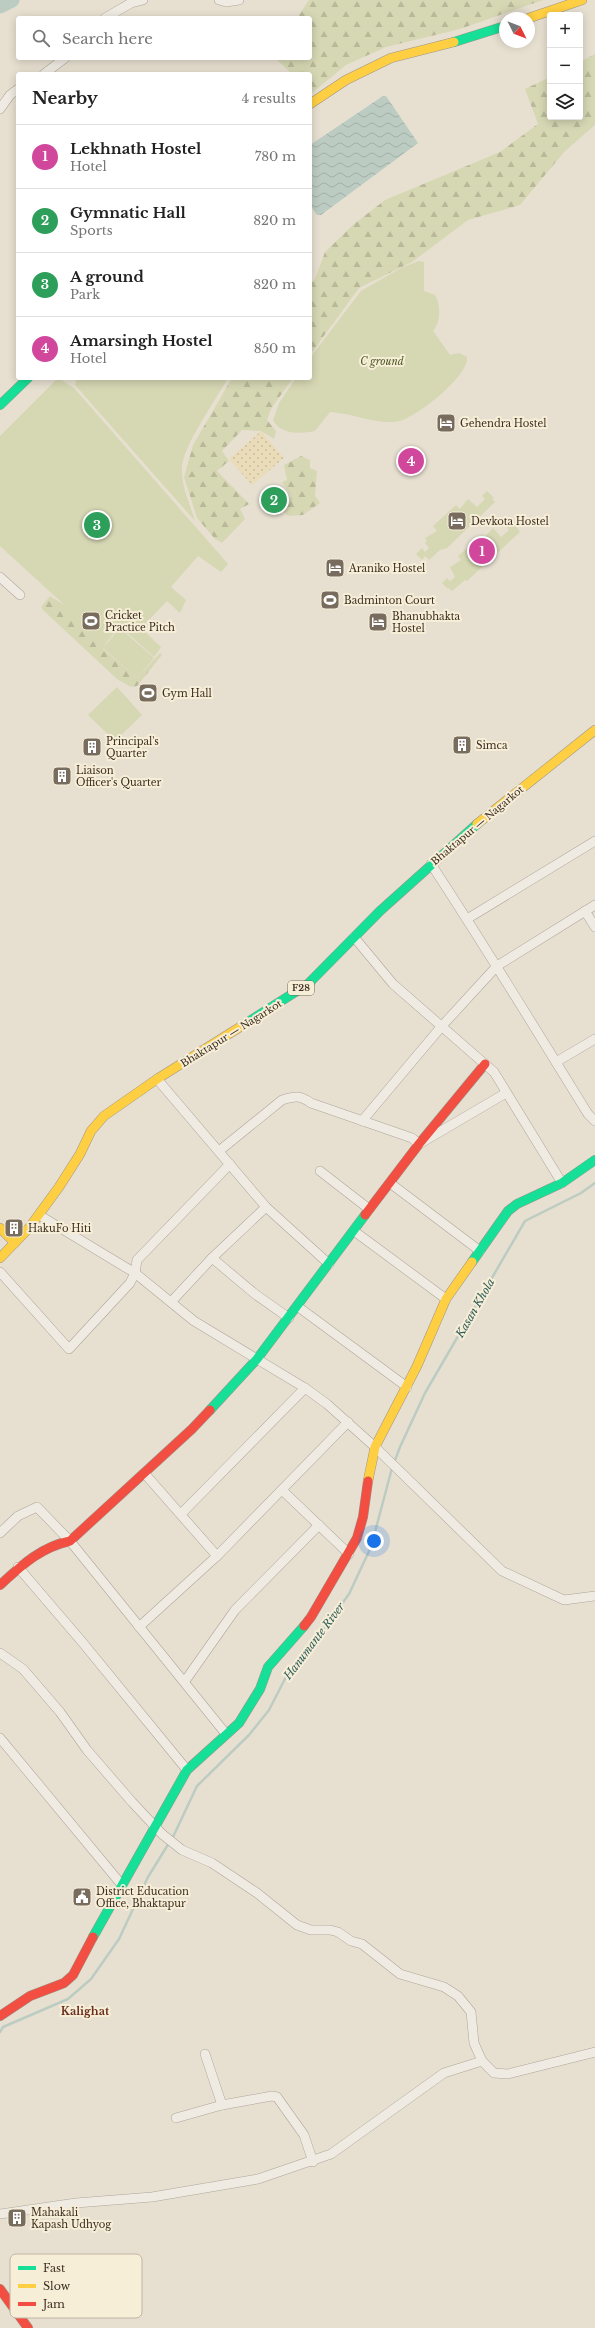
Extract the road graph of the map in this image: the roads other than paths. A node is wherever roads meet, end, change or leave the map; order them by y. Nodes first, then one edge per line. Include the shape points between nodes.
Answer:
1 (143, 0) edge
2 (219, 0) edge
3 (240, 0) edge
4 (582, 0) edge
5 (108, 16) edge
6 (535, 16) edge
7 (499, 28) edge
8 (62, 60) edge
9 (47, 72) edge
10 (16, 90) edge
11 (312, 103) edge
12 (0, 109) edge
13 (26, 380) edge
14 (0, 405) edge
15 (0, 578) edge
16 (20, 595) dead end
17 (593, 734) edge
18 (595, 841) edge
19 (431, 864) junction
20 (595, 905) edge
21 (585, 911) junction
22 (467, 919) junction
23 (595, 927) edge
24 (354, 937) junction
25 (497, 966) junction
26 (441, 1027) junction
27 (595, 1039) edge
28 (556, 1062) junction
29 (485, 1064) junction
30 (157, 1079) junction
31 (506, 1093) junction
32 (362, 1121) junction
33 (595, 1121) edge
34 (419, 1144) junction
35 (219, 1152) junction
36 (595, 1160) edge
37 (230, 1164) junction
38 (320, 1172) dead end
39 (562, 1182) junction
40 (390, 1183) junction
41 (266, 1207) junction
42 (369, 1209) junction
43 (39, 1215) junction
44 (0, 1228) edge
45 (354, 1231) junction
46 (15, 1243) junction
47 (480, 1251) junction
48 (0, 1258) edge
49 (212, 1258) junction
50 (329, 1264) junction
51 (0, 1272) edge
52 (135, 1273) junction
53 (446, 1299) junction
54 (171, 1302) junction
55 (297, 1306) junction
56 (289, 1318) junction
57 (257, 1359) junction
58 (407, 1386) junction
59 (305, 1388) junction
60 (348, 1422) junction
61 (376, 1447) junction
62 (145, 1474) junction
63 (282, 1490) junction
64 (181, 1514) junction
65 (319, 1525) junction
66 (0, 1533) edge
67 (70, 1541) junction
68 (349, 1554) junction
69 (217, 1556) junction
70 (18, 1567) junction
71 (0, 1585) edge
72 (595, 1596) edge
73 (139, 1627) junction
74 (0, 1653) edge
75 (185, 1681) junction
76 (226, 1734) junction
77 (0, 1738) edge
78 (187, 1770) junction
79 (155, 1826) junction
80 (121, 1884) junction
81 (2, 2011) edge
82 (595, 2052) edge
83 (205, 2054) dead end
84 (482, 2061) junction
85 (222, 2105) junction
86 (176, 2118) dead end
87 (313, 2162) junction
88 (0, 2214) edge
89 (0, 2289) edge
90 (10, 2303) edge
91 (21, 2318) edge
92 (28, 2328) edge

1 - 5 street via 131,3
2 - 3 street
4 - 6 street
7 - 11 street via 385,60 346,80
8 - 9 street
10 - 12 street
13 - 14 street
15 - 16 street
17 - 19 street, Bhaktapur — Nagarkot / F28 via 495,808
18 - 22 street
19 - 22 street
19 - 24 street, Bhaktapur — Nagarkot / F28
20 - 21 street
21 - 23 street
21 - 25 street
22 - 25 street
24 - 26 street via 392,984
24 - 30 street, Bhaktapur — Nagarkot / F28 via 308,984
25 - 26 street
25 - 28 street
26 - 29 street
26 - 32 street
27 - 28 street
28 - 33 street
29 - 31 street via 494,1072
29 - 34 street
30 - 35 street
30 - 43 street, Bhaktapur — Nagarkot / F28 via 98,1121 59,1187
31 - 34 street
31 - 39 street
32 - 34 street via 412,1138
32 - 35 street via 311,1103 302,1096 295,1096 282,1100
34 - 40 street
35 - 37 street
36 - 39 street
37 - 41 street
37 - 52 street via 137,1260
38 - 42 street
39 - 47 street via 508,1211
40 - 42 street
40 - 47 street
41 - 49 street
41 - 50 street
42 - 45 street
43 - 46 street, Bhaktapur — Nagarkot / F28
43 - 52 street
44 - 46 street
45 - 50 street
45 - 53 street
46 - 48 street, F28
47 - 53 street
49 - 54 street
49 - 56 street
50 - 55 street
51 - 52 street via 70,1349 130,1283
52 - 54 street
53 - 58 street
54 - 57 street via 194,1321
55 - 56 street
55 - 58 street
56 - 57 street
57 - 59 street
57 - 62 street via 192,1429
58 - 61 street
59 - 60 street
59 - 64 street
60 - 61 street
60 - 63 street
61 - 68 street via 371,1462 363,1517
61 - 72 street via 502,1571 564,1600
62 - 64 street
62 - 67 street
63 - 65 street
63 - 69 street
64 - 69 street
65 - 68 street
65 - 75 street via 235,1610
66 - 67 street via 18,1516 37,1508
67 - 70 street via 55,1544
67 - 73 street
68 - 76 street via 311,1617 268,1667 260,1689 245,1714
69 - 73 street
70 - 71 street
70 - 78 street
73 - 75 street
74 - 79 street via 22,1669 60,1712 87,1750
75 - 76 street
76 - 78 street
77 - 80 street
78 - 79 street
79 - 80 street
79 - 84 street via 174,1844 190,1855 201,1857 224,1871 297,1925 311,1930 338,1932 351,1942 362,1944 400,1974 444,1987 458,1996 471,2012 474,2043
80 - 81 street via 73,1975 64,1983 30,1996
82 - 84 street via 508,2074 494,2073
83 - 85 street
84 - 87 street via 444,2073 330,2154
85 - 86 street
85 - 87 street via 277,2097 304,2136
87 - 88 street via 243,2182 152,2197 76,2202
89 - 90 street
91 - 92 street

